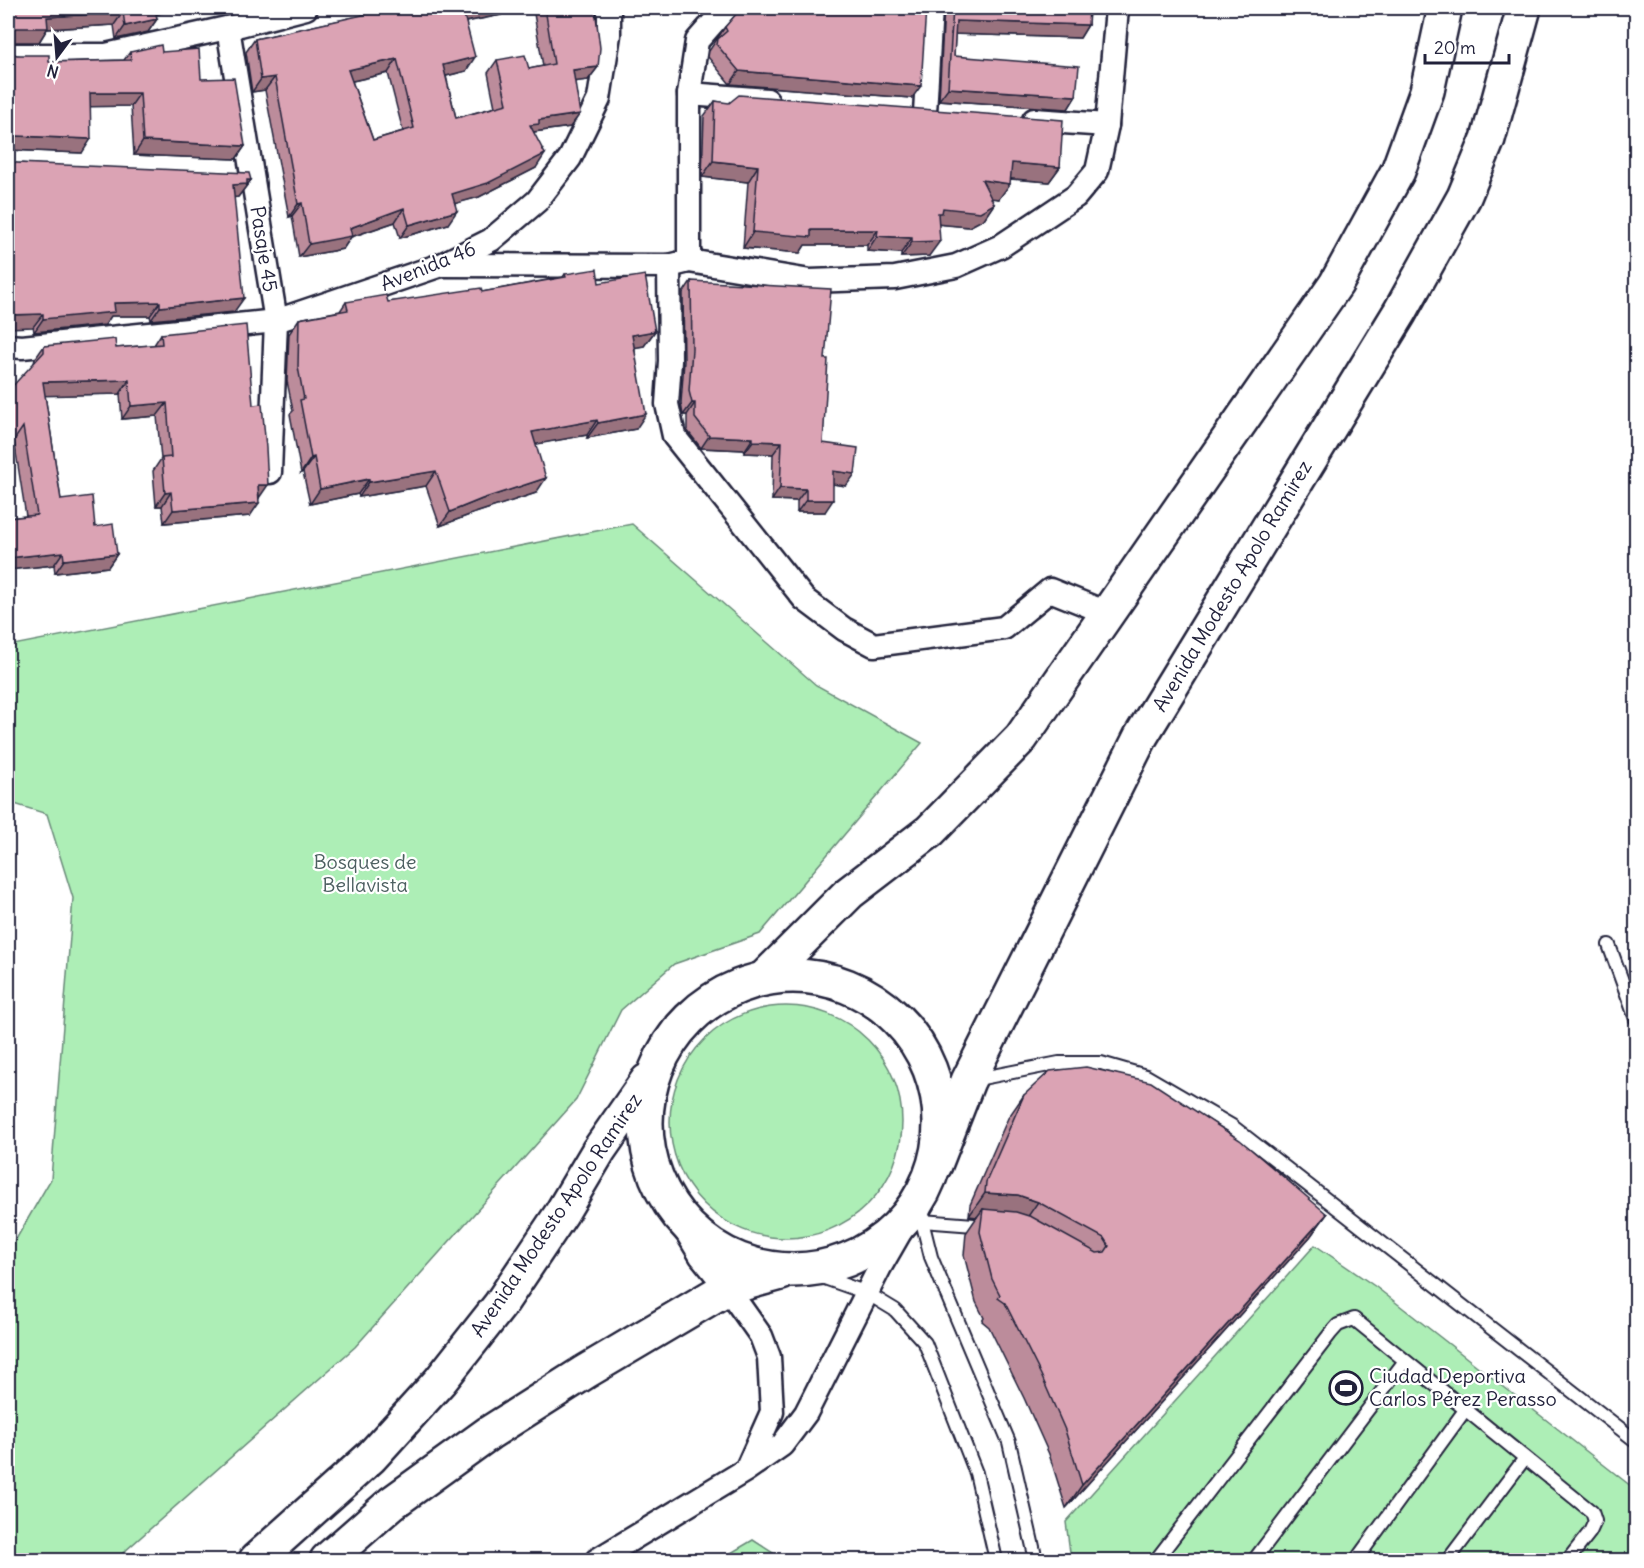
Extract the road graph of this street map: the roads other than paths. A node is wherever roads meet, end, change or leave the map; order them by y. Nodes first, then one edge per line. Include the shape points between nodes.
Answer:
1 (306, 8) edge
2 (609, 8) edge
3 (726, 8) edge
4 (931, 8) edge
5 (1118, 8) edge
6 (1445, 8) edge
7 (1524, 8) edge
8 (235, 20) edge
9 (8, 55) edge
10 (689, 94) junction
11 (783, 102) edge
12 (901, 111) edge
13 (925, 113) junction
14 (948, 115) edge
15 (1016, 119) edge
16 (1107, 125) junction
17 (229, 172) edge
18 (252, 174) junction
19 (679, 263) junction
20 (441, 265) junction
21 (276, 321) junction
22 (12, 352) edge
23 (270, 472) edge
24 (1107, 613) junction
25 (1609, 945) dead end
26 (764, 979) junction
27 (1636, 1019) edge
28 (653, 1072) junction
29 (968, 1081) junction
30 (925, 1195) junction
31 (671, 1206) junction
32 (1001, 1227) edge
33 (796, 1270) junction
34 (728, 1288) junction
35 (867, 1293) junction
36 (1404, 1362) junction
37 (1465, 1410) junction
38 (1636, 1441) edge
39 (1525, 1458) junction
40 (746, 1470) junction
41 (256, 1560) edge
42 (327, 1560) edge
43 (597, 1560) edge
44 (996, 1560) edge
45 (1036, 1560) edge
46 (1156, 1560) edge
47 (1254, 1560) edge
48 (1356, 1560) edge
49 (1448, 1560) edge
50 (1568, 1560) edge

1 - 8 street
2 - 20 street, Avenida 46 via 599,99 570,158 537,201 491,240
3 - 10 street via 697,41
4 - 13 street
5 - 16 street
6 - 24 main road via 1427,91 1398,171 1336,284
7 - 29 main road, Avenida Modesto Apolo Ramirez via 1488,140 1464,197 1400,312 1141,736
8 - 9 street via 106,55
8 - 18 street, Pasaje 45
10 - 11 street
10 - 19 street
12 - 13 street
13 - 14 street
15 - 16 street
16 - 19 street via 1097,171 1076,196 1001,246 956,266 895,278 810,281
17 - 18 street
18 - 21 street, Pasaje 45
19 - 20 street
19 - 24 street via 667,404 674,436 804,599 844,629 874,645 1004,628 1050,590
20 - 21 street, Avenida 46
21 - 22 street, Avenida 46
21 - 23 street, Pasaje 45
24 - 26 main road via 1021,738 930,831 849,893
25 - 27 lane
26 - 28 main road via 716,996 678,1029
26 - 30 main road via 814,977 862,993 902,1024 929,1066 940,1115
28 - 31 main road via 644,1118 650,1164
28 - 41 main road, Avenida Modesto Apolo Ramirez via 500,1305 440,1381 371,1457
29 - 30 main road, Avenida Modesto Apolo Ramirez
29 - 38 lane via 1059,1063 1101,1063 1146,1076 1232,1125
30 - 32 lane
30 - 33 main road via 884,1239 846,1261
30 - 35 street
30 - 45 lane via 930,1257 1009,1442
31 - 33 main road via 703,1240 733,1257
31 - 34 street via 701,1256
33 - 34 main road
33 - 35 lane
34 - 40 street via 761,1336 769,1357 772,1412
34 - 42 main road via 489,1433 392,1503
35 - 40 street via 806,1413 782,1445
35 - 44 lane via 896,1310 925,1343 976,1473
36 - 37 lane
36 - 46 lane via 1354,1319 1338,1325
36 - 47 lane
37 - 39 lane
37 - 48 lane
39 - 49 lane
39 - 50 lane via 1592,1512 1595,1521 1590,1532
40 - 43 street

